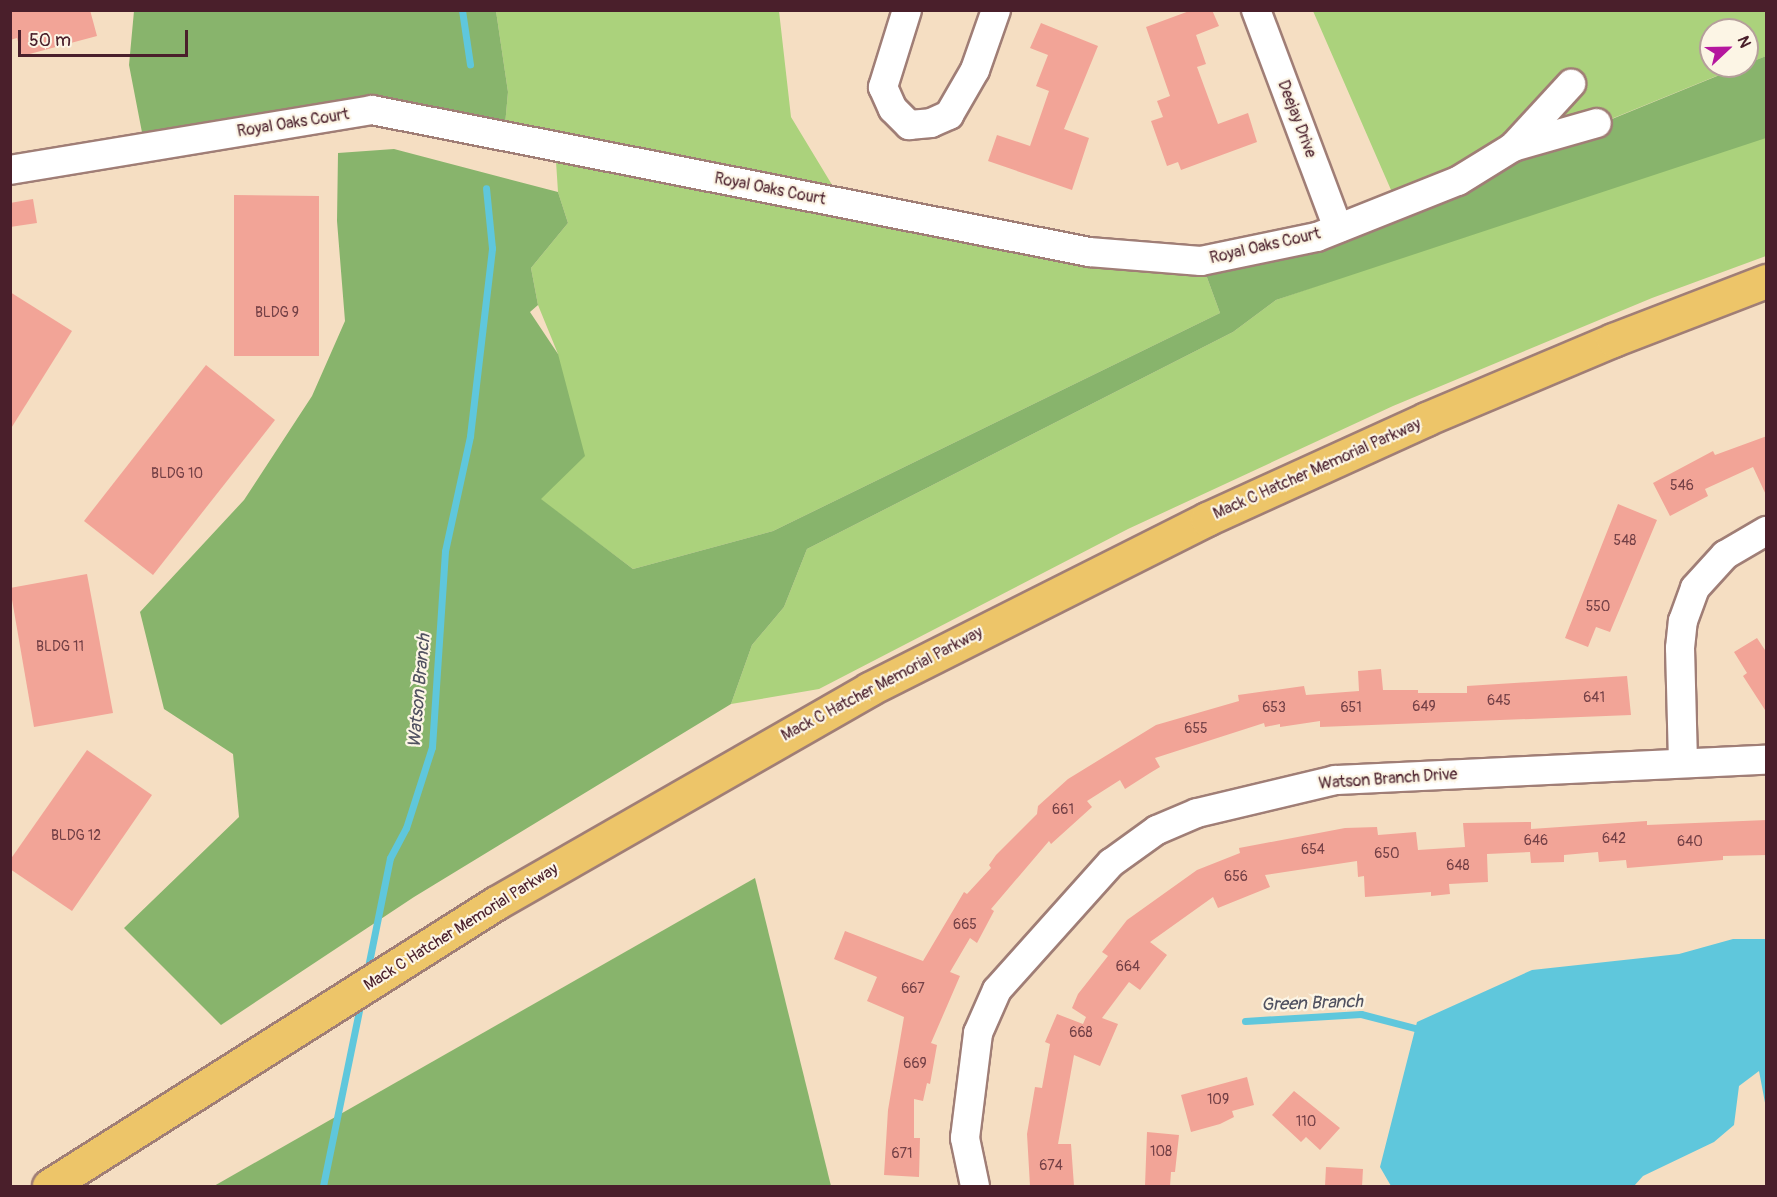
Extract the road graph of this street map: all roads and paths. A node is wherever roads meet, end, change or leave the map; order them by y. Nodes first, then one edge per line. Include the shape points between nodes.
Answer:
1 (907, 10) edge
2 (996, 10) edge
3 (1256, 10) edge
4 (1571, 84) dead end
5 (1597, 123) dead end
6 (1513, 147) junction
7 (10, 170) edge
8 (1338, 228) junction
9 (1767, 281) edge
10 (1767, 531) edge
11 (1767, 760) edge
12 (1683, 762) junction
13 (49, 1186) edge
14 (975, 1186) edge

1 - 2 street via 883,87 893,109 909,125 931,123 949,115 975,70
3 - 8 street, Deejay Drive
4 - 6 street, Royal Oaks Court
5 - 6 street, Royal Oaks Court
6 - 8 street, Royal Oaks Court via 1458,181
7 - 8 street, Royal Oaks Court via 372,110 1089,252 1201,261 1317,237
9 - 13 main road, Mack C Hatcher Memorial Parkway via 1602,344 1207,519 868,689 496,903
10 - 12 street via 1725,555 1695,588 1683,621 1680,648
11 - 12 street, Watson Branch Drive
12 - 14 street, Watson Branch Drive via 1335,780 1197,813 1157,830 1111,863 998,990 978,1033 965,1138

